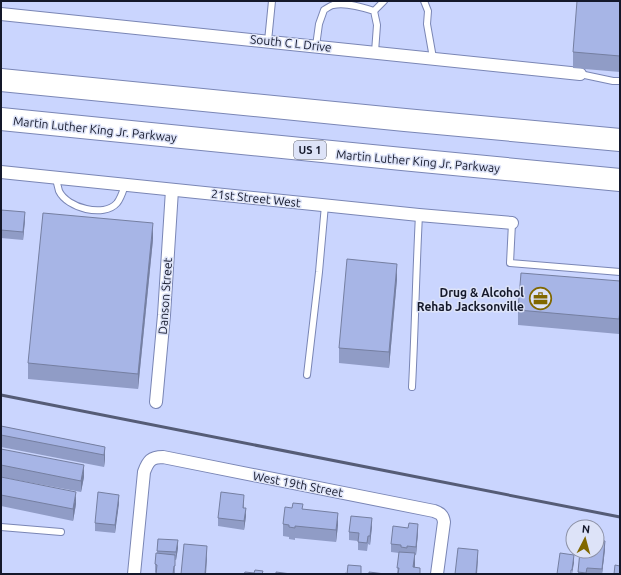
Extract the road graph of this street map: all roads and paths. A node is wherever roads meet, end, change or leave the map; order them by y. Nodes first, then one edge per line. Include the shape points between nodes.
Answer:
1 (272, 1) edge
2 (384, 1) edge
3 (425, 1) edge
4 (374, 12) junction
5 (1, 14) edge
6 (268, 41) junction
7 (316, 46) junction
8 (375, 52) junction
9 (433, 58) junction
10 (580, 74) joint
11 (1, 80) edge
12 (620, 81) edge
13 (1, 119) edge
14 (620, 140) edge
15 (1, 172) edge
16 (56, 179) junction
17 (620, 180) edge
18 (125, 186) junction
19 (172, 190) junction
20 (325, 205) junction
21 (419, 215) junction
22 (512, 223) joint
23 (620, 272) edge
24 (307, 375) dead end
25 (412, 387) dead end
26 (156, 402) dead end
27 (1, 527) edge
28 (61, 532) dead end
29 (134, 574) edge
30 (437, 574) edge

1 - 6 lane
2 - 4 lane
3 - 9 lane
4 - 7 lane via 345,5 332,5 324,10
4 - 8 lane
5 - 6 street, South C L Drive
6 - 7 street, South C L Drive
7 - 8 street, South C L Drive
8 - 9 street, South C L Drive
9 - 10 street, South C L Drive
10 - 12 lane
11 - 14 highway
13 - 17 highway, Martin Luther King Jr. Parkway / US 1
15 - 16 street, 21st Street West
16 - 18 street, 21st Street West
16 - 18 lane via 60,192 68,201 98,211 108,209 117,202
18 - 19 street, 21st Street West
19 - 20 street, 21st Street West
19 - 26 street, Danson Street
20 - 21 street, 21st Street West
20 - 24 lane
21 - 22 street, 21st Street West
21 - 25 lane
22 - 23 lane via 510,263
27 - 28 lane
29 - 30 street, West 19th Street via 144,472 147,464 158,457 434,511 443,517 444,527

